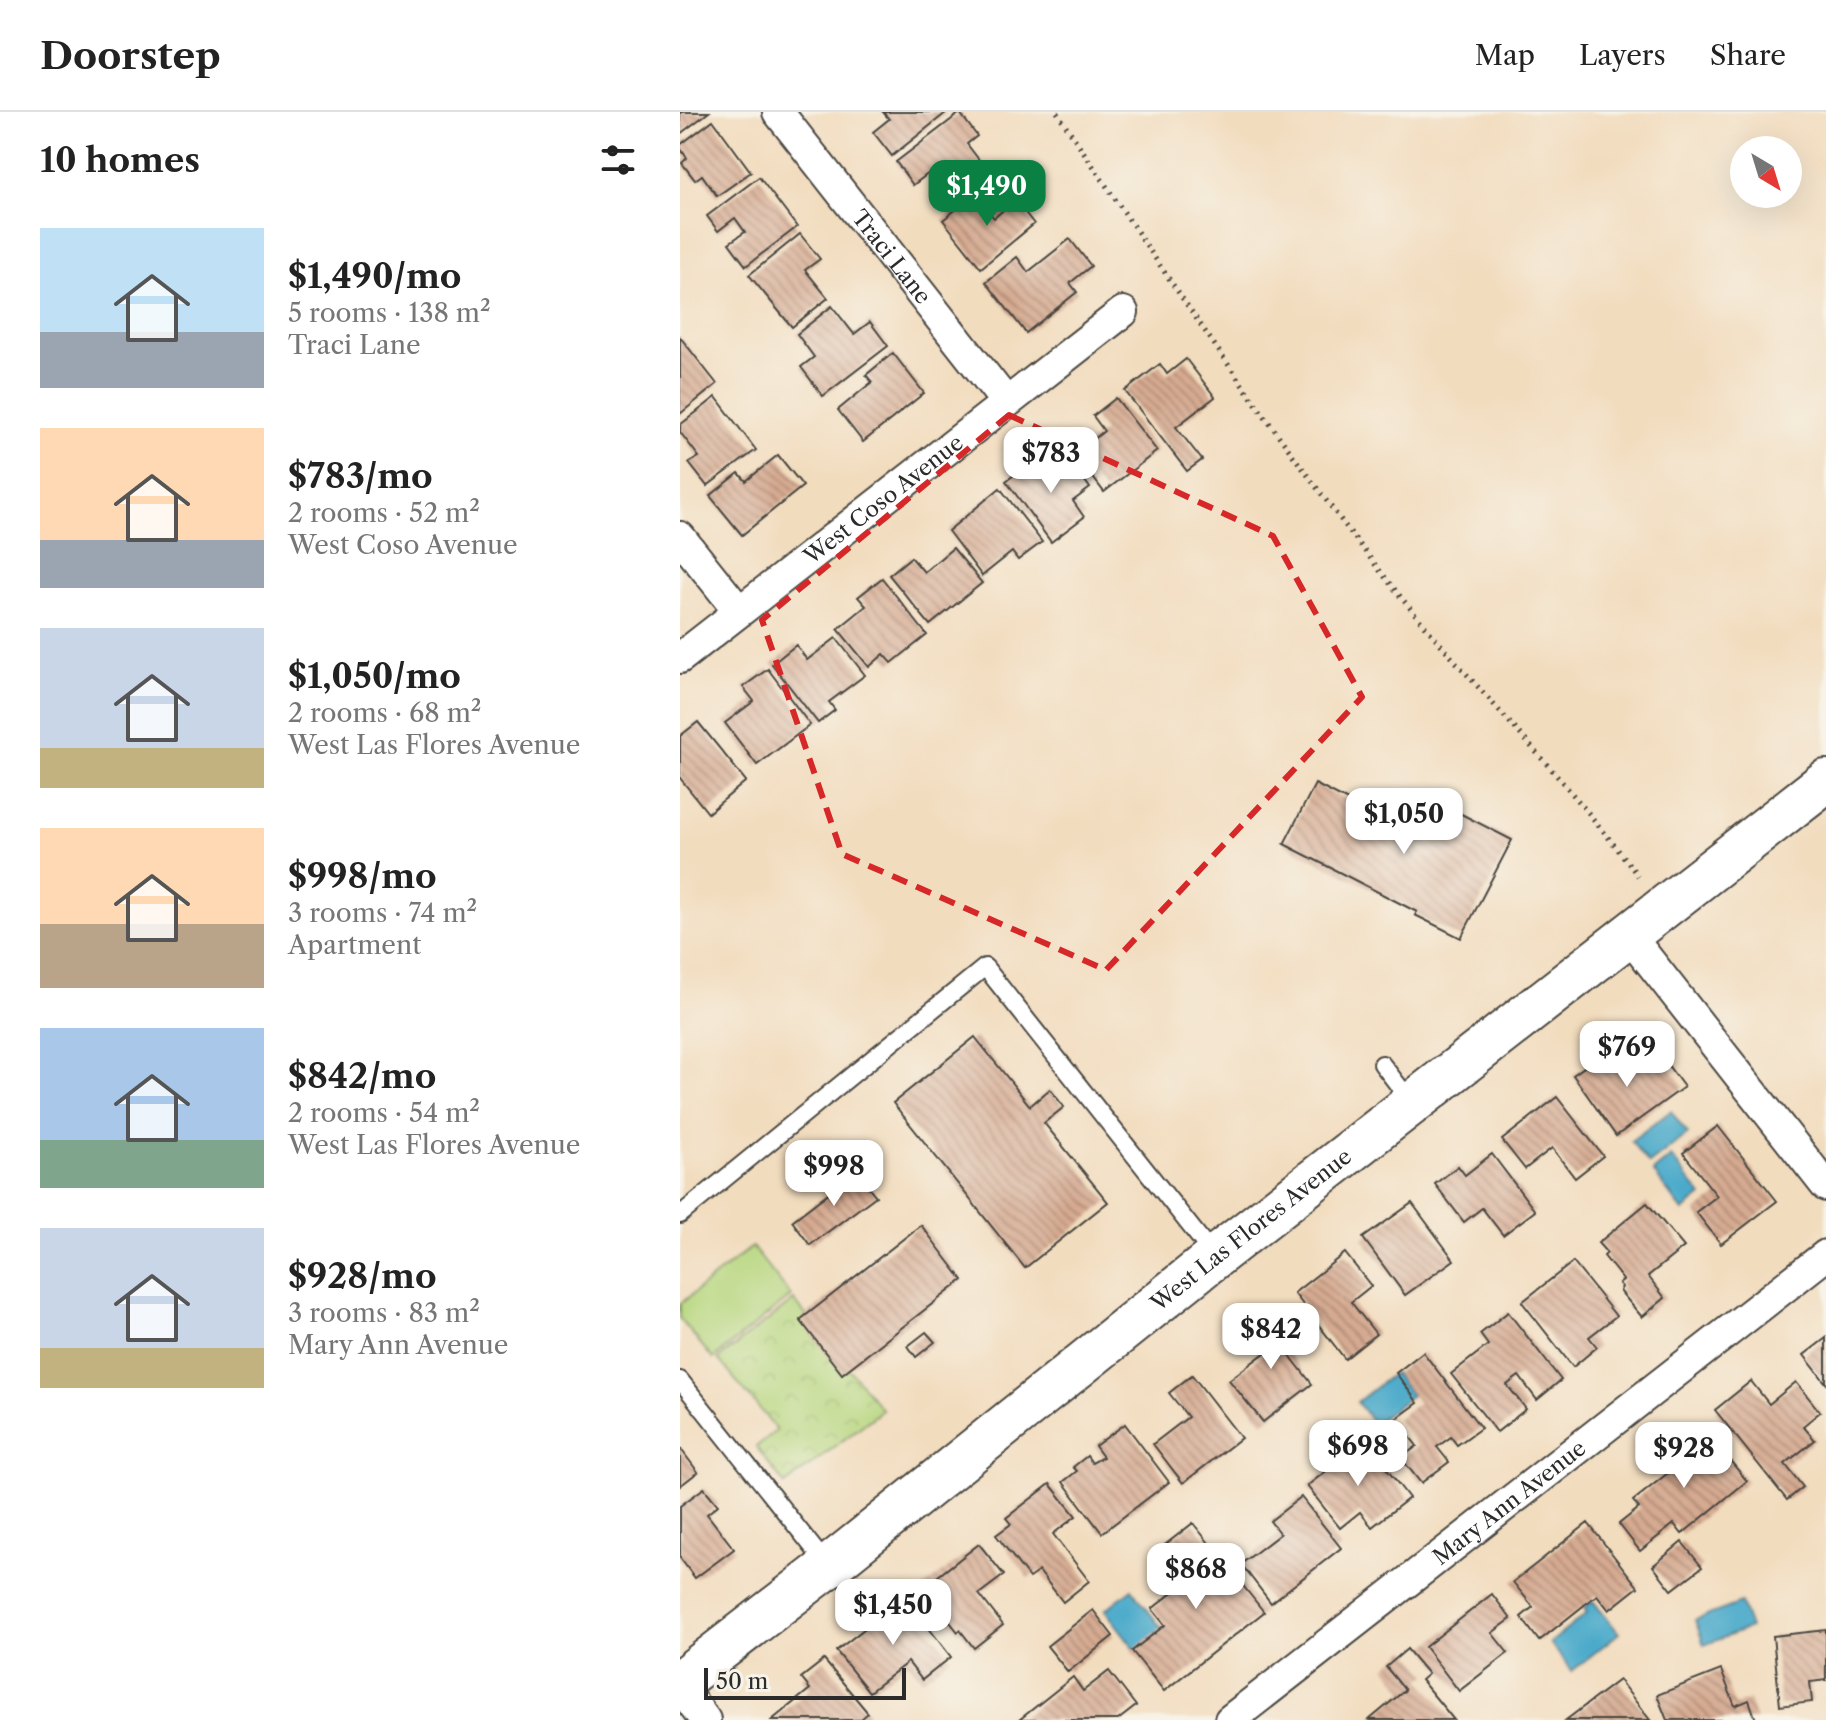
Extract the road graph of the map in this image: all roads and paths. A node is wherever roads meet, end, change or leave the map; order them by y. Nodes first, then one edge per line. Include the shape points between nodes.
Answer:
1 (778, 112) edge
2 (1057, 112) edge
3 (1123, 312) dead end
4 (1006, 402) junction
5 (680, 537) edge
6 (739, 611) junction
7 (680, 658) edge
8 (1826, 781) edge
9 (1638, 876) dead end
10 (1629, 935) junction
11 (1382, 1064) dead end
12 (1412, 1104) junction
13 (1826, 1186) edge
14 (680, 1215) edge
15 (1826, 1255) edge
16 (1215, 1257) junction
17 (680, 1380) edge
18 (828, 1567) junction
19 (680, 1684) edge
20 (705, 1720) edge
21 (1230, 1720) edge

1 - 4 street, Traci Lane
2 - 9 path via 1170,280 1389,582 1598,822
3 - 4 street, West Coso Avenue
4 - 6 street, West Coso Avenue
5 - 6 street
6 - 7 street, West Coso Avenue
8 - 10 main road, West Las Flores Avenue
10 - 12 main road, West Las Flores Avenue
10 - 13 street
11 - 12 lane
12 - 16 main road, West Las Flores Avenue
14 - 16 lane via 985,967
15 - 21 street, Mary Ann Avenue
16 - 18 main road, West Las Flores Avenue
17 - 18 lane
18 - 19 main road, West Las Flores Avenue
19 - 20 street

